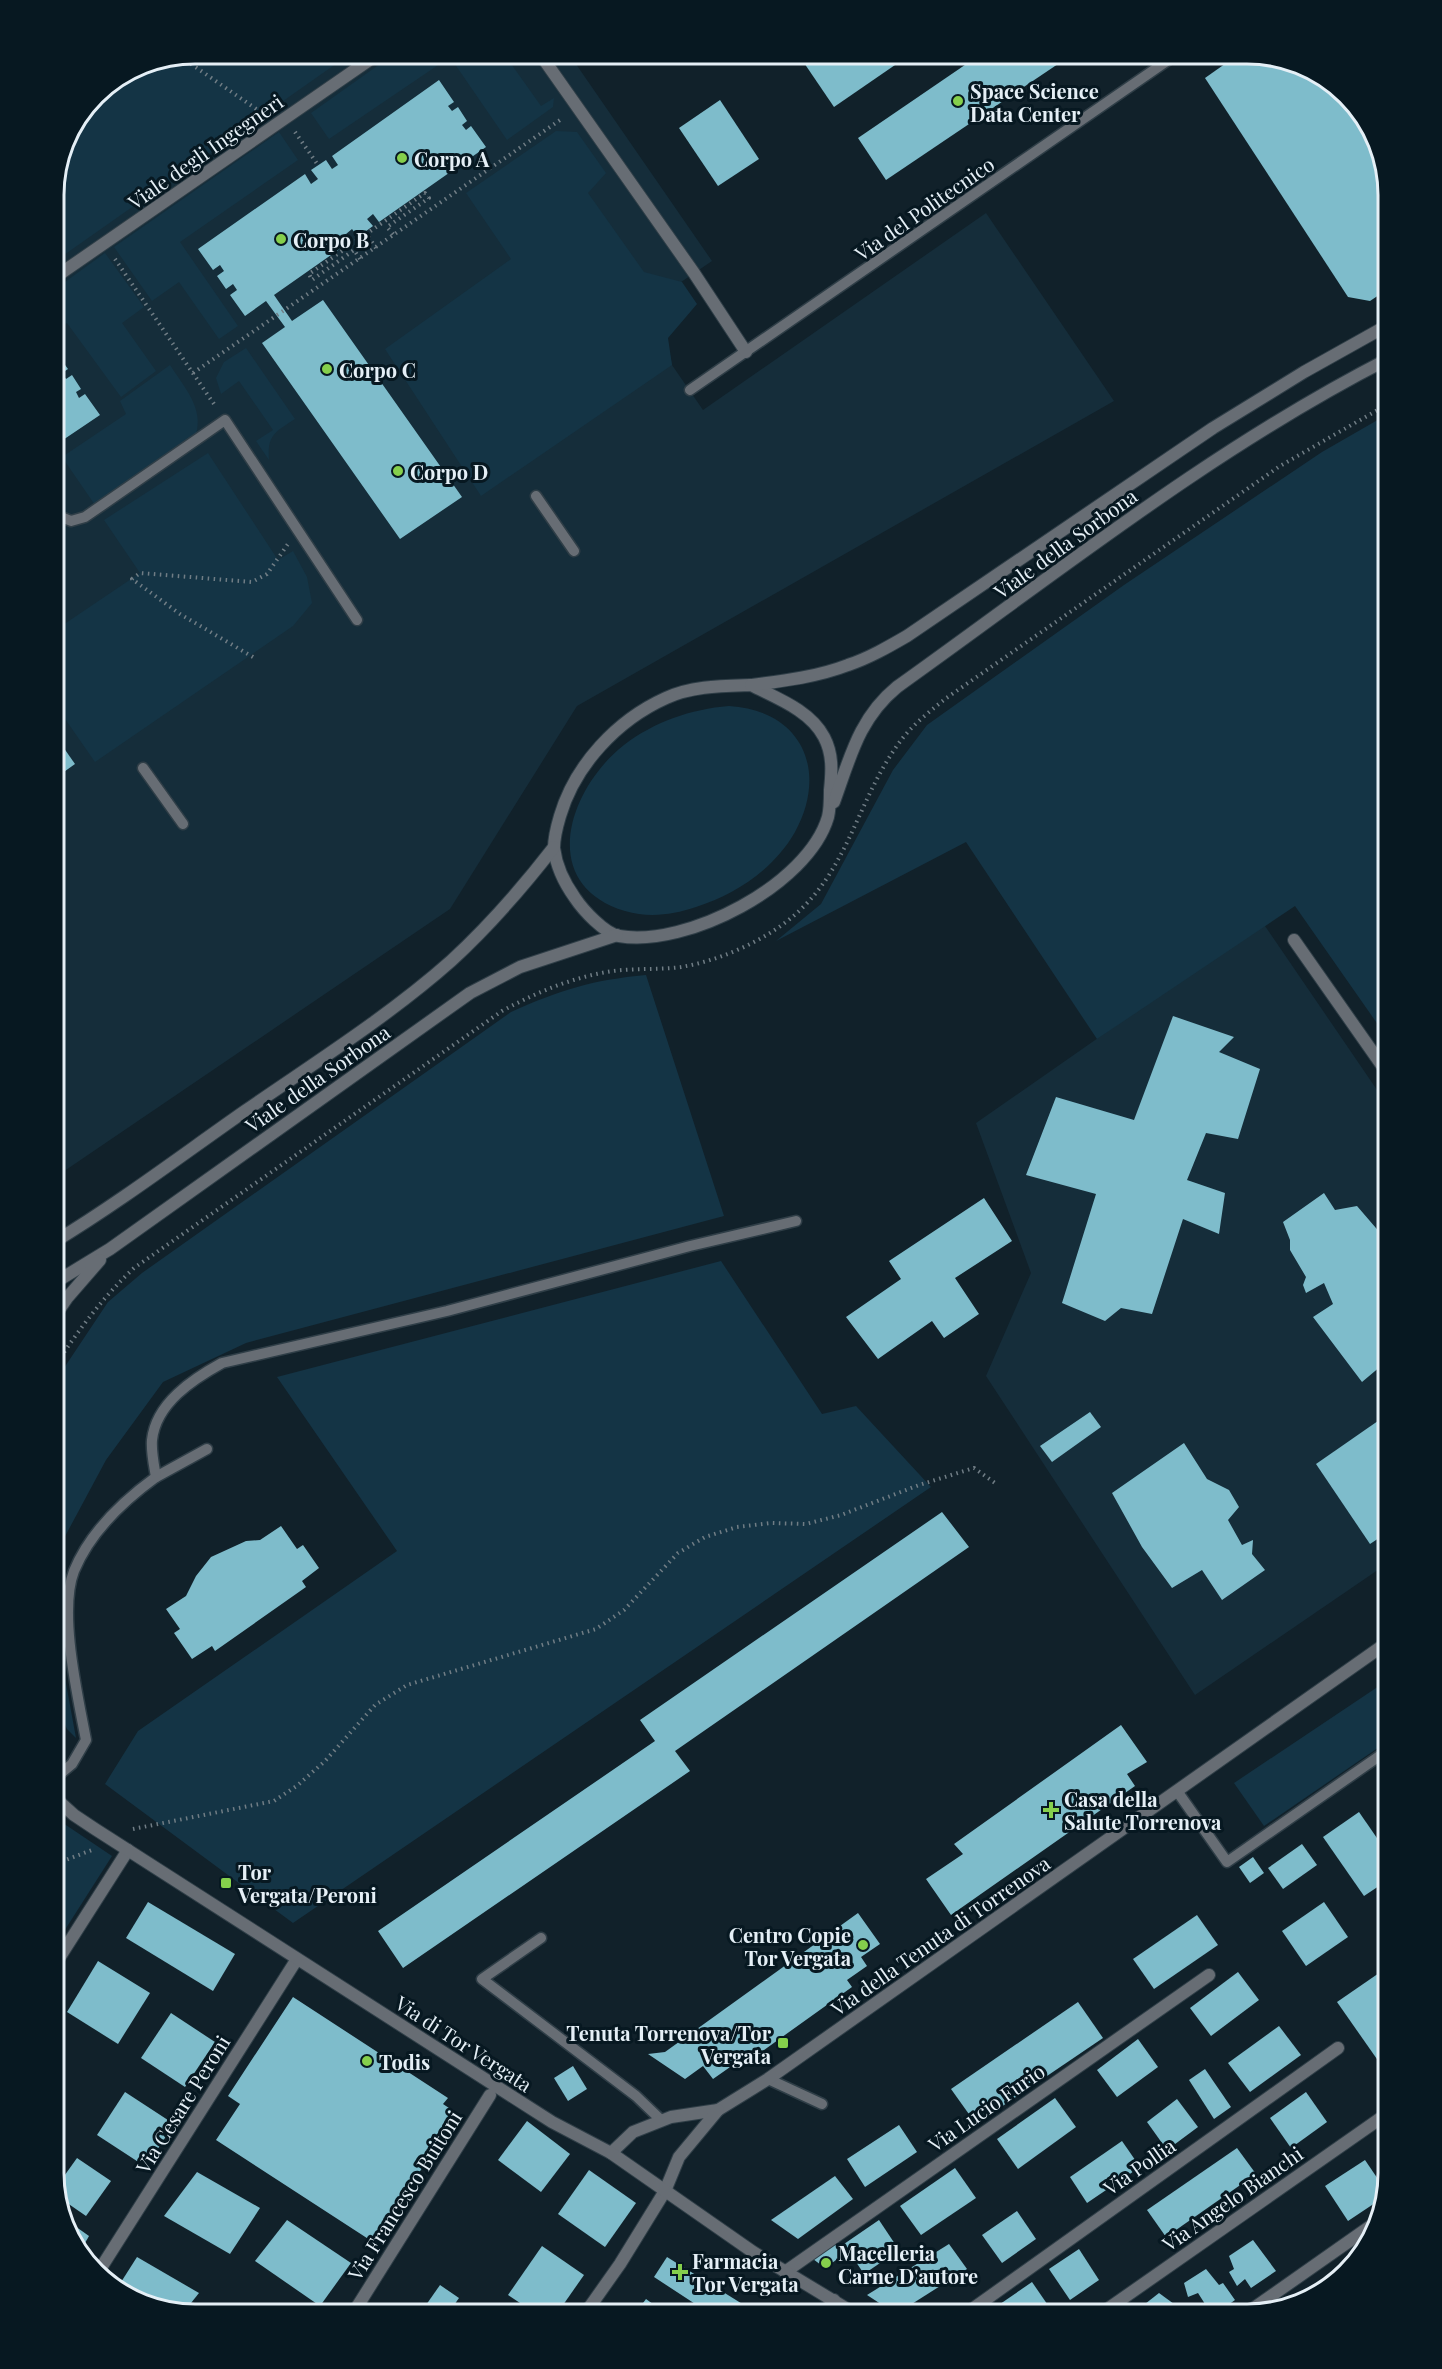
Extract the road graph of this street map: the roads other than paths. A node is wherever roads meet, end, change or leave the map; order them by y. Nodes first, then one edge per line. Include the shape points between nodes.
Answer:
1 (362, 65) edge
2 (548, 65) edge
3 (1161, 65) edge
4 (65, 271) edge
5 (1378, 331) edge
6 (746, 352) junction
7 (1378, 364) edge
8 (690, 390) dead end
9 (536, 496) dead end
10 (65, 519) edge
11 (574, 551) dead end
12 (357, 620) dead end
13 (751, 686) junction
14 (143, 768) dead end
15 (828, 817) junction
16 (183, 824) dead end
17 (554, 847) junction
18 (617, 935) junction
19 (1294, 940) dead end
20 (1378, 1060) edge
21 (796, 1221) dead end
22 (65, 1234) edge
23 (110, 1249) junction
24 (65, 1276) edge
25 (65, 1301) edge
26 (207, 1449) dead end
27 (156, 1477) junction
28 (1378, 1649) edge
29 (1378, 1757) edge
30 (65, 1770) edge
31 (1177, 1791) junction
32 (65, 1808) edge
33 (128, 1850) junction
34 (541, 1938) dead end
35 (65, 1949) edge
36 (297, 1959) junction
37 (1209, 1975) dead end
38 (1338, 2048) dead end
39 (768, 2079) junction
40 (490, 2095) dead end
41 (822, 2104) dead end
42 (718, 2110) junction
43 (661, 2120) junction
44 (1378, 2120) edge
45 (611, 2153) junction
46 (665, 2191) junction
47 (1364, 2231) edge
48 (102, 2265) edge
49 (785, 2272) junction
50 (834, 2300) junction
51 (1261, 2303) edge
52 (359, 2304) edge
53 (592, 2304) edge
54 (831, 2304) edge
55 (840, 2304) edge
56 (979, 2304) edge
57 (1115, 2304) edge

1 - 4 street, Viale degli Ingegneri
2 - 6 street
3 - 6 lane, Via del Politecnico
5 - 13 street, Viale della Sorbona via 1222,422 907,636 846,666
6 - 8 lane, Via del Politecnico
7 - 15 street, Viale della Sorbona via 1240,444 897,687 862,727
9 - 11 lane
10 - 12 lane via 85,517 225,420
13 - 15 street via 797,709 824,736 832,764
13 - 17 street, Viale della Sorbona via 717,686 674,695 646,709 607,739 589,758 564,801
14 - 16 lane
15 - 18 street, Viale della Sorbona via 801,860 784,878 748,903 688,929
17 - 18 street via 568,888 581,907
17 - 22 street, Viale della Sorbona via 508,904 417,989
18 - 23 street, Viale della Sorbona via 520,967 470,993
19 - 20 street
21 - 27 lane via 447,1311 222,1363 175,1395 157,1422 152,1440
23 - 24 street, Viale della Sorbona
23 - 25 street
26 - 27 lane
27 - 30 lane via 124,1500 91,1541 74,1572 69,1627 86,1740
28 - 31 street, Via della Tenuta di Torrenova
29 - 31 lane via 1227,1862
31 - 39 street, Via della Tenuta di Torrenova
32 - 33 street, Via di Tor Vergata
33 - 35 street
33 - 36 street, Via di Tor Vergata
34 - 43 lane via 482,1980 636,2096
36 - 45 street, Via di Tor Vergata via 552,2122
36 - 48 street, Via Cesare Peroni
37 - 49 street, Via Lucio Furio
38 - 56 street, Via Pollia
39 - 41 lane
39 - 42 street, Via della Tenuta di Torrenova
40 - 52 street, Via Francesco Buitoni
42 - 43 street, Via della Tenuta di Torrenova
42 - 46 street, Via della Tenuta di Torrenova via 680,2157
43 - 45 street, Via della Tenuta di Torrenova via 633,2132
44 - 57 street, Via Angelo Bianchi
45 - 46 street, Via di Tor Vergata
46 - 49 street, Via di Tor Vergata
46 - 53 street, Via della Tenuta di Torrenova
47 - 51 street
49 - 50 street, Via di Tor Vergata
50 - 54 street
50 - 55 street, Via di Tor Vergata

